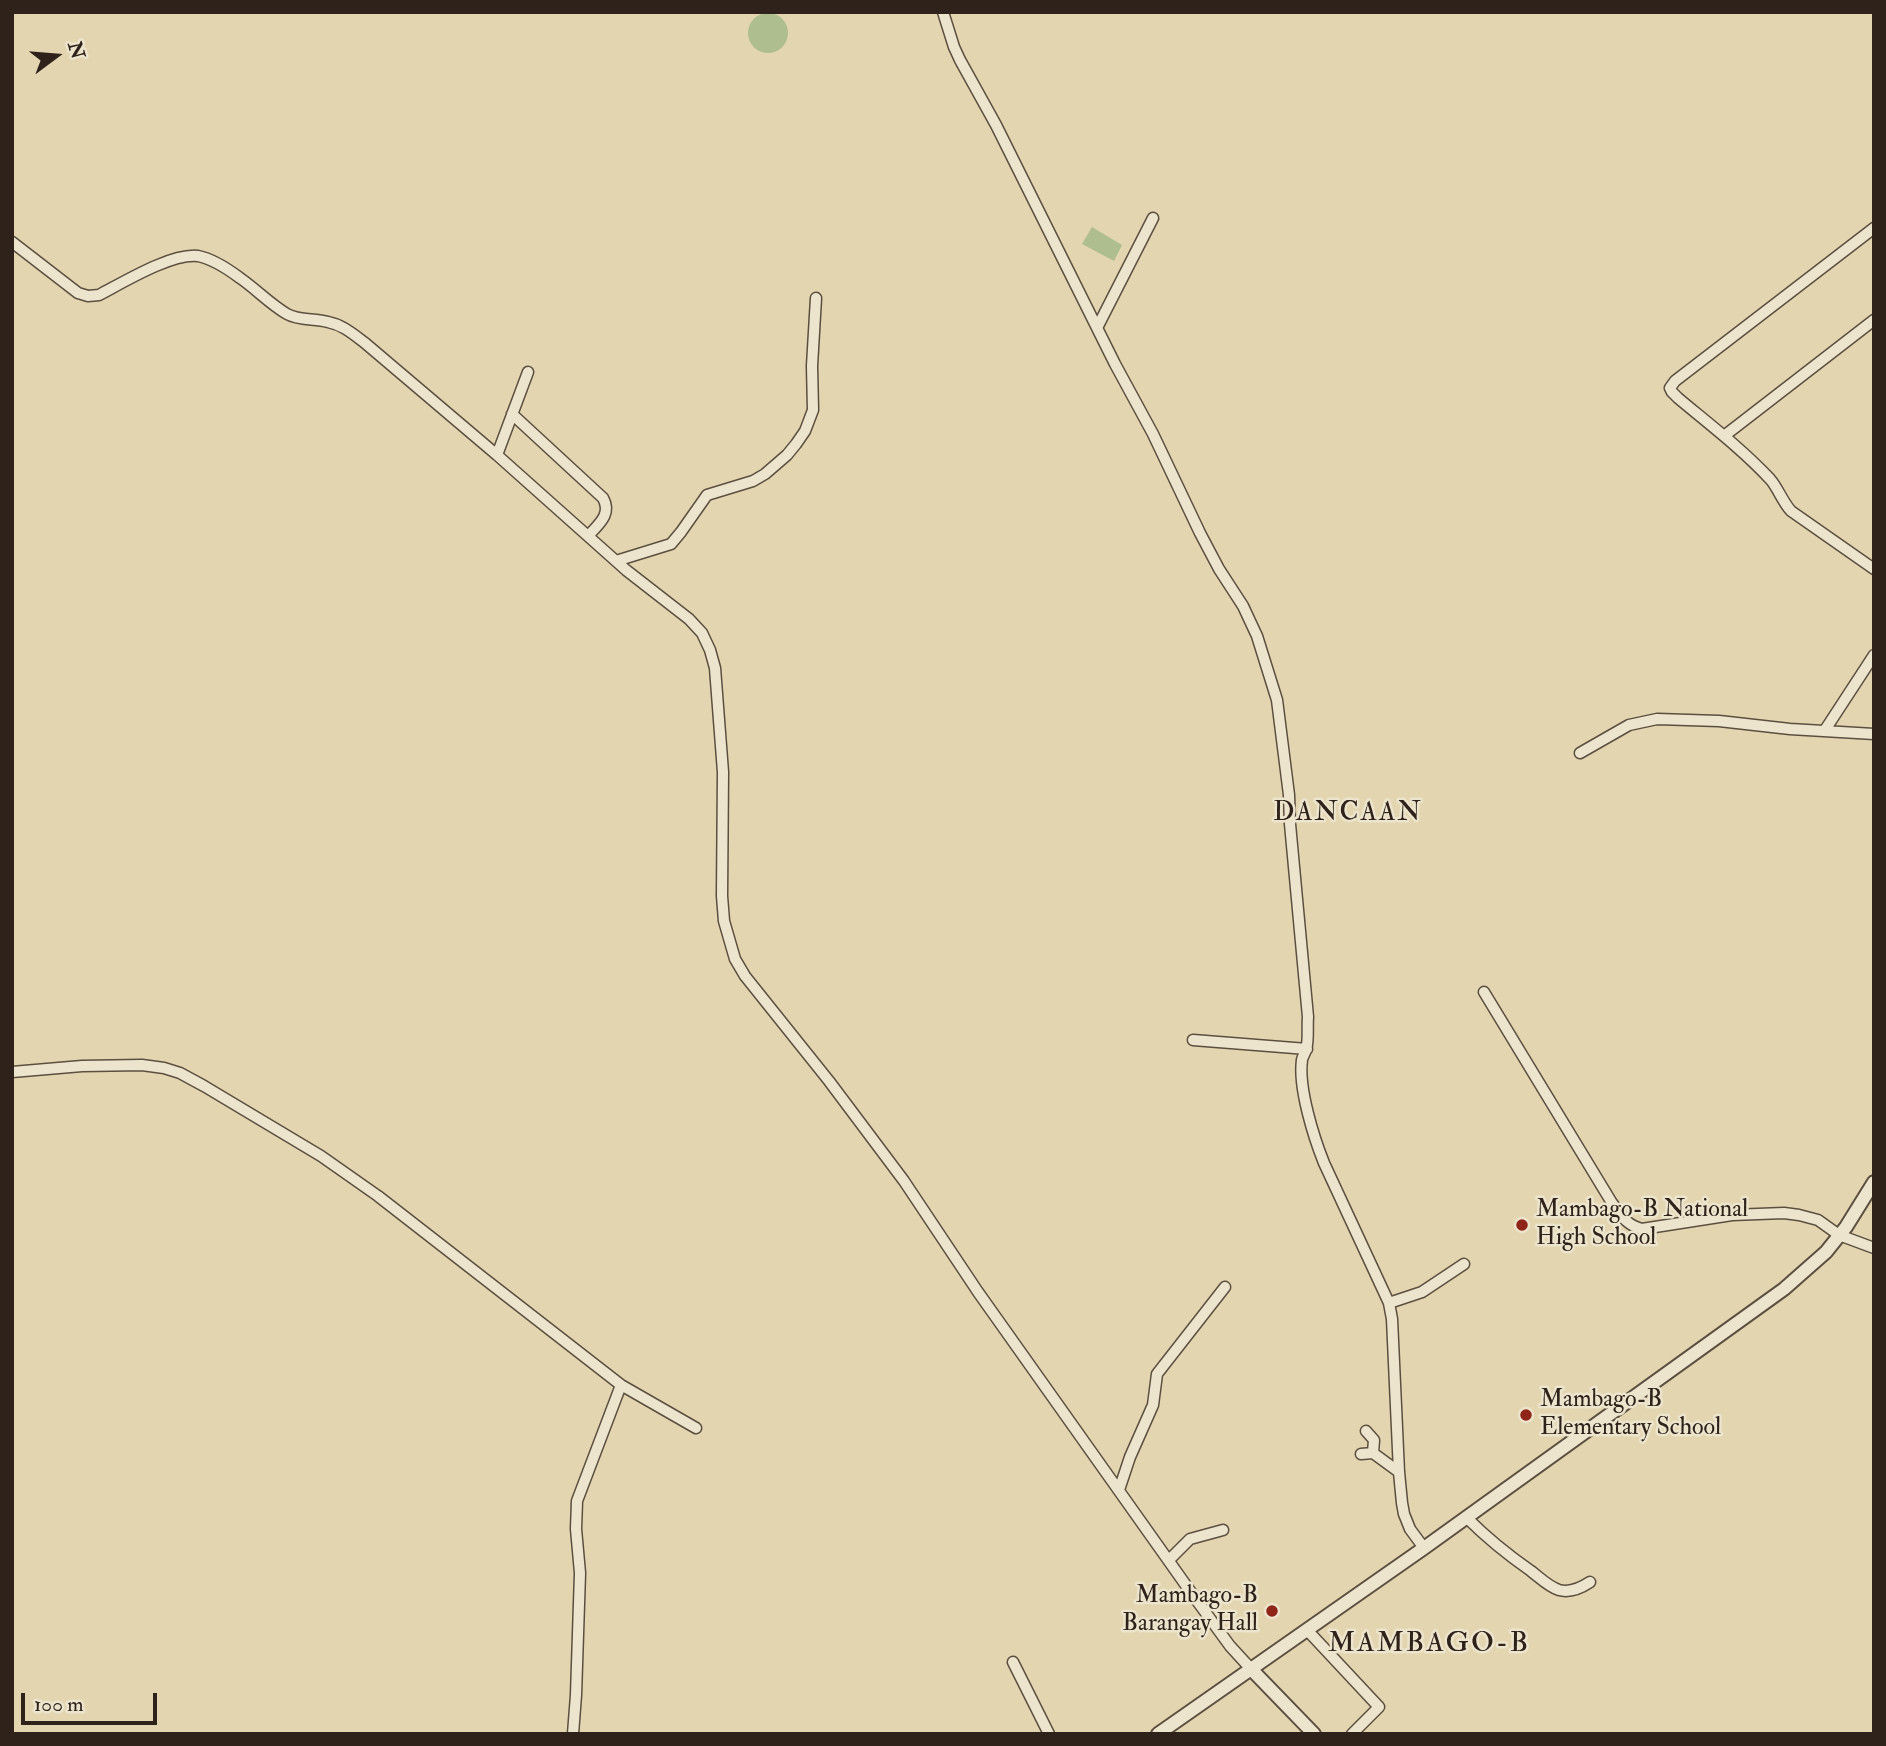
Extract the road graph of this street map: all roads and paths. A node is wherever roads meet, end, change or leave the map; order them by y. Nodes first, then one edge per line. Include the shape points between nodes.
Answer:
1 (943, 12) edge
2 (1153, 218) dead end
3 (1874, 228) edge
4 (12, 243) edge
5 (816, 298) dead end
6 (1874, 320) edge
7 (1098, 326) junction
8 (528, 372) dead end
9 (512, 414) junction
10 (1724, 436) junction
11 (497, 455) junction
12 (588, 536) junction
13 (617, 562) junction
14 (1874, 569) edge
15 (1874, 654) edge
16 (1825, 730) junction
17 (1874, 734) edge
18 (1580, 753) dead end
19 (1484, 992) dead end
20 (1193, 1040) dead end
21 (1307, 1049) junction
22 (12, 1072) edge
23 (1874, 1182) edge
24 (1839, 1235) junction
25 (1874, 1248) edge
26 (1464, 1265) dead end
27 (1210, 1286) dead end
28 (1389, 1303) junction
29 (621, 1385) junction
30 (696, 1428) dead end
31 (1366, 1431) dead end
32 (1373, 1453) junction
33 (1361, 1454) dead end
34 (1399, 1472) junction
35 (1119, 1490) junction
36 (1467, 1518) junction
37 (1223, 1530) dead end
38 (1424, 1548) junction
39 (1169, 1560) junction
40 (1590, 1582) dead end
41 (1308, 1630) junction
42 (1013, 1662) dead end
43 (1252, 1670) junction
44 (573, 1734) edge
45 (1049, 1734) edge
46 (1158, 1734) edge
47 (1314, 1734) edge
48 (1352, 1734) edge

1 - 7 street via 960,60
2 - 7 street
3 - 10 street via 1671,385 1672,392
4 - 11 street via 88,296 180,257 210,260 289,315 342,326
5 - 13 street via 813,410 796,444 765,474 707,495 671,544
6 - 10 street
7 - 21 street via 1200,533 1243,606 1277,700 1308,1017
8 - 9 street
9 - 11 street
9 - 12 street via 607,504 603,519
10 - 14 street via 1769,478 1791,511
11 - 12 street
12 - 13 street
13 - 35 street via 689,619 710,650 723,772 722,896 734,959 904,1181
15 - 16 street
16 - 17 street
16 - 18 street via 1657,719 1629,725
19 - 24 street via 1575,1143 1633,1227 1783,1213 1809,1216
20 - 21 street
21 - 28 street via 1302,1060 1303,1082 1315,1142
22 - 29 street via 142,1065 180,1073 321,1156 378,1196
23 - 24 street
24 - 25 street
24 - 36 street via 1784,1289
26 - 28 street via 1422,1293
27 - 35 street via 1222,1291 1157,1374 1153,1405
28 - 34 street
29 - 30 street
29 - 44 street via 577,1501 580,1586
31 - 32 street via 1374,1440
32 - 33 street
32 - 34 street
34 - 38 street via 1404,1514
35 - 39 street
36 - 38 street
36 - 40 street via 1512,1559 1555,1589 1575,1590
37 - 39 street via 1190,1539
38 - 41 street
39 - 43 street
41 - 43 street
41 - 48 street via 1379,1707
42 - 45 street
43 - 46 street
43 - 47 street

